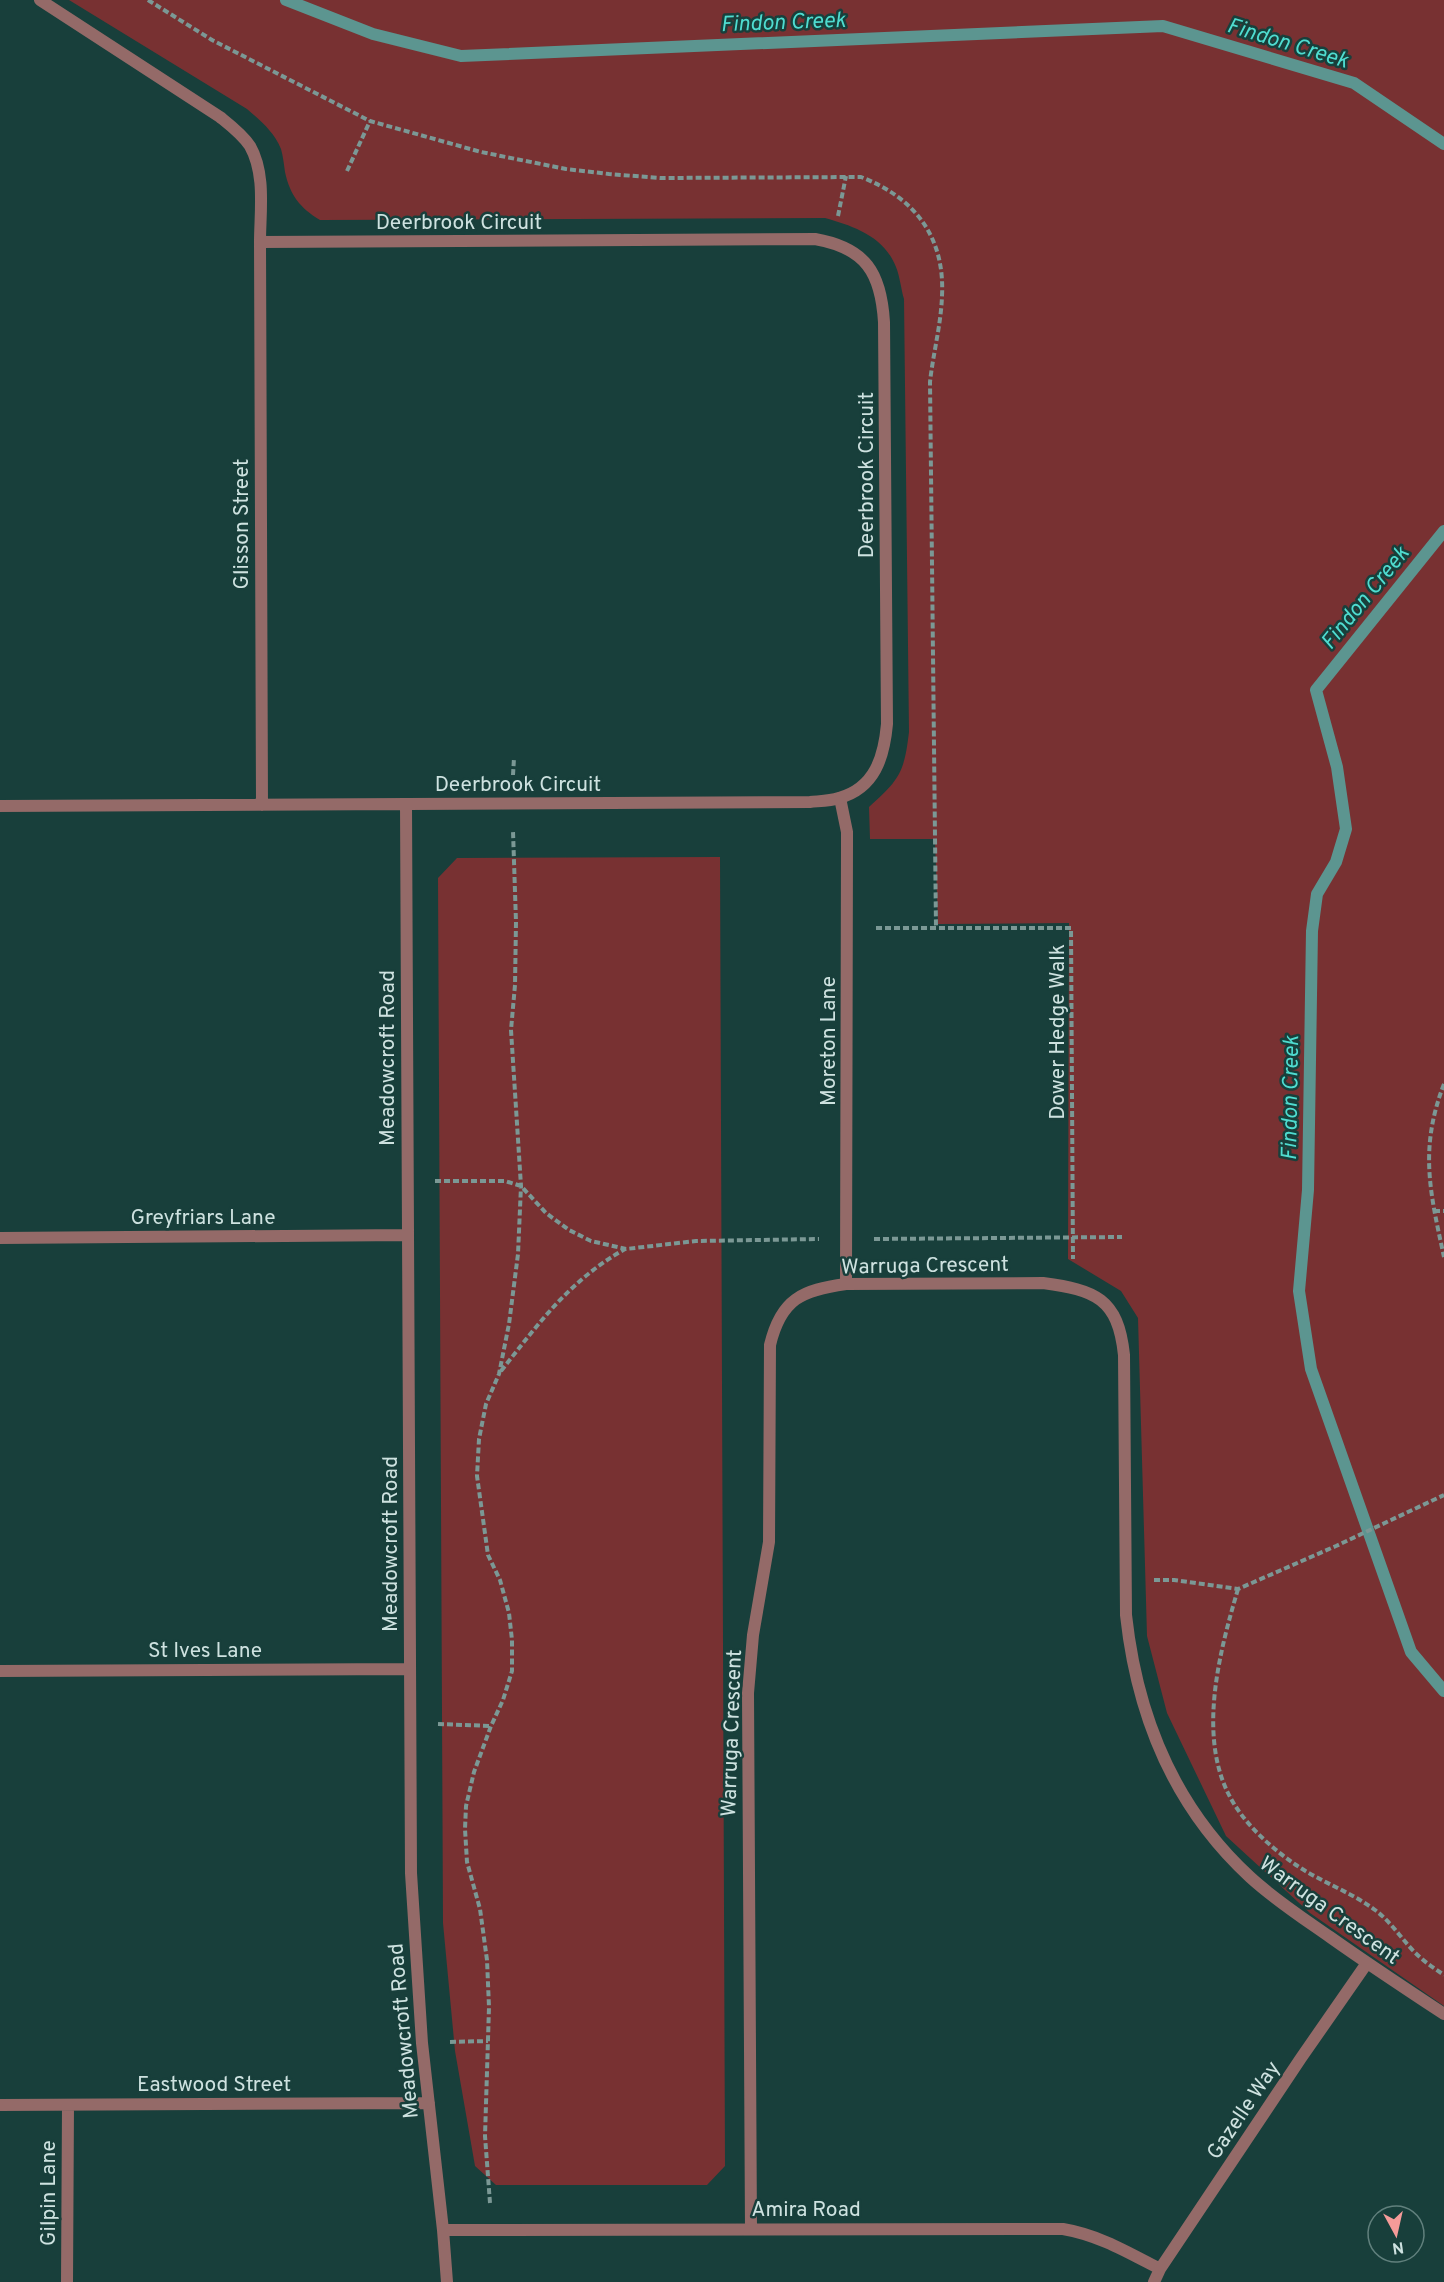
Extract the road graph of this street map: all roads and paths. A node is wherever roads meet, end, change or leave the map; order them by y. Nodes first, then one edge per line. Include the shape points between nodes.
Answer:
1 (40, 0) edge
2 (148, 0) edge
3 (370, 121) junction
4 (347, 171) dead end
5 (846, 176) junction
6 (260, 242) junction
7 (834, 242) junction
8 (513, 758) dead end
9 (840, 798) junction
10 (406, 804) junction
11 (513, 804) junction
12 (262, 805) junction
13 (0, 806) edge
14 (848, 928) junction
15 (936, 928) junction
16 (1444, 1084) edge
17 (407, 1181) junction
18 (521, 1186) junction
19 (1434, 1211) junction
20 (1444, 1211) edge
21 (407, 1235) junction
22 (1122, 1237) dead end
23 (0, 1238) edge
24 (1073, 1238) junction
25 (847, 1239) junction
26 (626, 1249) junction
27 (1444, 1257) edge
28 (846, 1284) junction
29 (1074, 1287) junction
30 (499, 1374) junction
31 (1444, 1495) edge
32 (1125, 1580) junction
33 (1238, 1589) junction
34 (410, 1669) junction
35 (0, 1671) edge
36 (410, 1723) junction
37 (491, 1726) junction
38 (1367, 1963) junction
39 (1444, 1976) edge
40 (1444, 2014) edge
41 (488, 2041) junction
42 (422, 2043) junction
43 (429, 2103) junction
44 (0, 2105) edge
45 (68, 2105) junction
46 (493, 2229) junction
47 (751, 2229) junction
48 (443, 2230) junction
49 (1160, 2269) junction
50 (68, 2282) edge
51 (447, 2282) edge
52 (1154, 2282) edge

1 - 6 street via 236,130 256,160
2 - 3 path via 212,40
3 - 4 path
3 - 5 path via 481,152 609,174 660,178
5 - 7 path
5 - 15 path via 881,185 900,197 920,218 932,239 942,279 940,323 930,382
6 - 7 street, Deerbrook Circuit via 815,239
6 - 12 street, Glisson Street
7 - 9 street, Deerbrook Circuit via 855,252 868,264 882,296 885,322 885,747 874,773 859,788
8 - 11 path
9 - 11 street, Deerbrook Circuit via 810,802
9 - 14 street, Moreton Lane via 847,832
10 - 11 street, Deerbrook Circuit
10 - 12 street, Deerbrook Circuit
10 - 17 street, Meadowcroft Road
11 - 18 path via 516,922 511,1030
12 - 13 street, Deerbrook Circuit
14 - 15 path, Dower Hedge Walk
14 - 25 street, Moreton Lane
15 - 24 path, Dower Hedge Walk via 1071,928
16 - 19 path via 1429,1140
17 - 18 path via 505,1181
17 - 21 street, Meadowcroft Road
18 - 26 path via 546,1213 569,1230 591,1241
18 - 30 path via 518,1254
19 - 20 path
19 - 27 path
21 - 23 street, Greyfriars Lane
21 - 34 street, Meadowcroft Road
22 - 24 path
24 - 25 path
24 - 29 path, Dower Hedge Walk
25 - 26 path via 696,1241
25 - 28 street, Moreton Lane
26 - 30 path via 572,1287
28 - 29 street, Warruga Crescent via 1042,1283
28 - 47 street, Warruga Crescent via 819,1288 798,1297 782,1312 770,1346 768,1542 748,1693
29 - 32 street, Warruga Crescent via 1105,1303 1122,1335 1126,1397
30 - 37 path via 486,1404 477,1476 488,1554 510,1613 512,1671
31 - 33 path
32 - 33 path via 1174,1580
32 - 38 street, Warruga Crescent via 1133,1666 1144,1709 1172,1776 1209,1833 1250,1876
33 - 39 path via 1225,1635 1214,1703 1217,1753 1228,1794 1266,1842 1298,1866 1376,1911
34 - 35 street, St Ives Lane
34 - 36 street, Meadowcroft Road
36 - 37 path
36 - 42 street, Meadowcroft Road via 411,1873
37 - 41 path via 474,1772 465,1829 467,1862 480,1909 487,1960
38 - 40 street, Warruga Crescent
38 - 49 street, Gazelle Way
41 - 42 path
41 - 46 path via 485,2136
42 - 43 street, Meadowcroft Road
43 - 45 street, Eastwood Street
43 - 48 street, Meadowcroft Road
44 - 45 street, Eastwood Street
45 - 50 street, Gilpin Lane
46 - 47 street, Amira Road
46 - 48 street, Amira Road
47 - 49 street, Amira Road via 1063,2229 1102,2239
48 - 51 street, Meadowcroft Road
49 - 52 street, Gazelle Way

